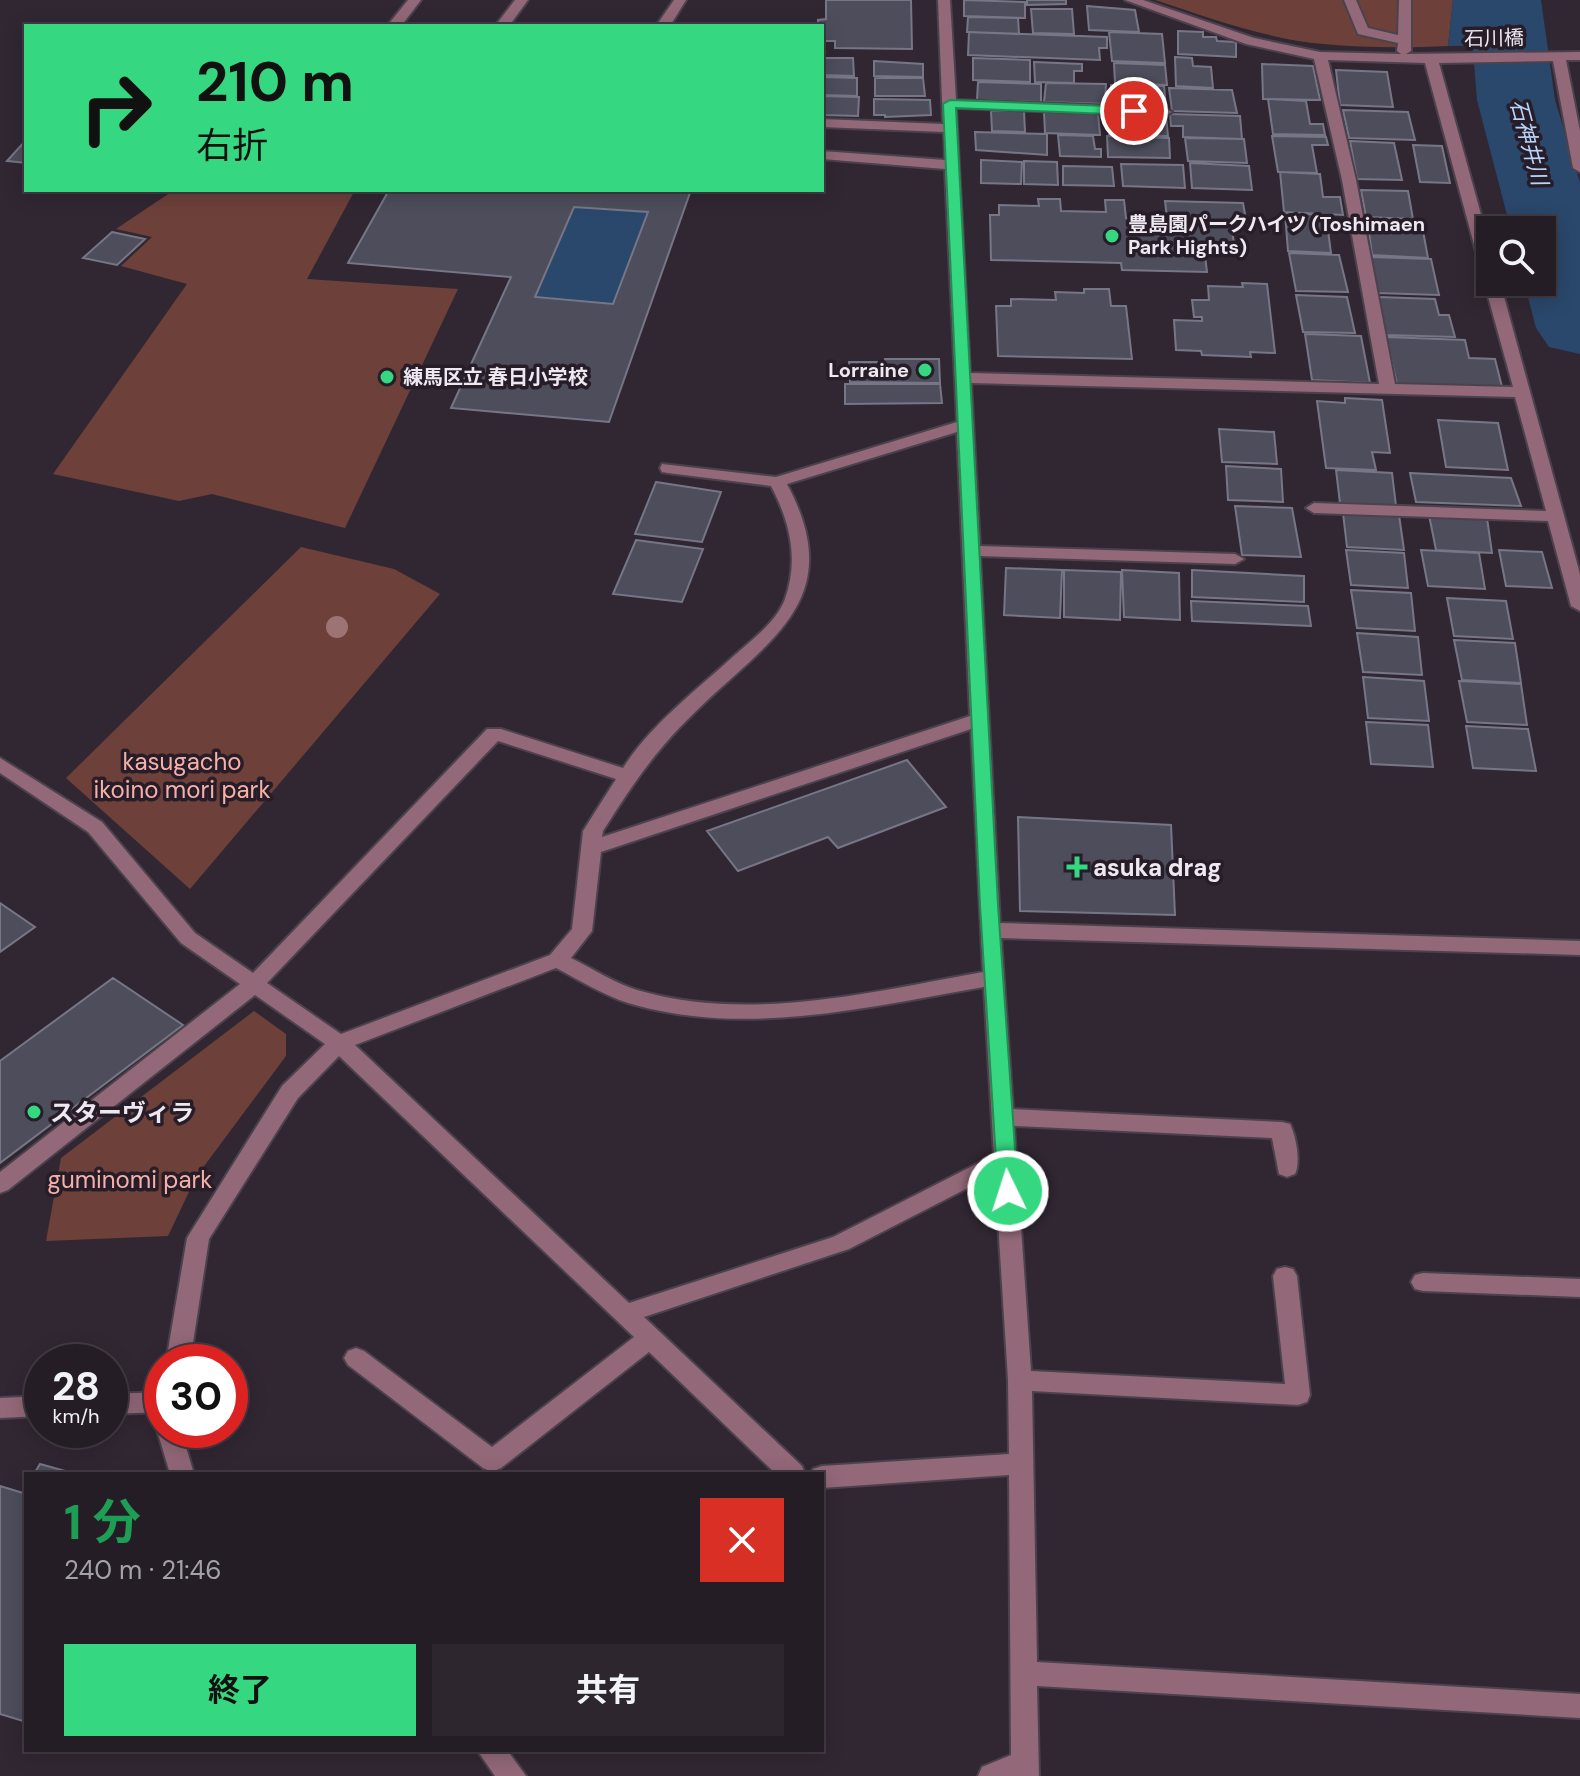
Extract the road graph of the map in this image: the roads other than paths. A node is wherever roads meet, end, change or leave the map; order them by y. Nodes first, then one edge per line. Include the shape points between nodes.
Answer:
1 (415, 0) edge
2 (522, 0) edge
3 (680, 0) edge
4 (944, 0) edge
5 (1131, 0) edge
6 (1350, 0) edge
7 (1405, 0) edge
8 (396, 24) edge
9 (504, 24) edge
10 (664, 24) edge
11 (1404, 40) junction
12 (1320, 56) junction
13 (1580, 56) edge
14 (1559, 57) junction
15 (1404, 59) junction
16 (1431, 59) junction
17 (950, 104) junction
18 (1165, 112) dead end
19 (824, 123) edge
20 (951, 128) junction
21 (824, 155) edge
22 (1579, 161) edge
23 (953, 165) junction
24 (1476, 223) edge
25 (1496, 296) edge
26 (962, 378) junction
27 (1388, 390) junction
28 (1523, 392) junction
29 (963, 425) junction
30 (668, 468) dead end
31 (777, 482) junction
32 (1314, 508) dead end
33 (1556, 516) junction
34 (970, 551) junction
35 (1235, 559) dead end
36 (1580, 606) edge
37 (979, 720) junction
38 (0, 764) edge
39 (628, 776) junction
40 (591, 848) junction
41 (991, 930) junction
42 (1580, 948) edge
43 (557, 960) junction
44 (994, 978) junction
45 (254, 984) junction
46 (339, 1043) junction
47 (1003, 1117) junction
48 (1006, 1159) junction
49 (1287, 1168) dead end
50 (0, 1184) edge
51 (1285, 1276) dead end
52 (1423, 1282) dead end
53 (1580, 1288) edge
54 (625, 1314) junction
55 (650, 1338) junction
56 (181, 1344) edge
57 (356, 1358) dead end
58 (1020, 1380) junction
59 (24, 1407) edge
60 (0, 1408) edge
61 (174, 1448) edge
62 (1020, 1464) junction
63 (181, 1472) edge
64 (791, 1472) edge
65 (824, 1477) edge
66 (1022, 1673) junction
67 (1580, 1706) edge
68 (492, 1752) edge
69 (1024, 1770) edge
70 (512, 1776) edge
71 (992, 1776) edge

1 - 8 street
2 - 9 street
3 - 10 street
4 - 17 street
5 - 12 street, 石川橋 via 1251,41
6 - 11 street via 1363,31
7 - 11 street
11 - 15 street
12 - 15 street, 石川橋
12 - 27 street
13 - 14 street, 石川橋
14 - 16 street, 石川橋
14 - 22 street
15 - 16 street, 石川橋
16 - 24 street
17 - 18 street
17 - 20 street
19 - 20 street
20 - 23 street
21 - 23 street
23 - 26 street
25 - 28 street
26 - 27 street
26 - 29 street
27 - 28 street
28 - 33 street
29 - 31 street
29 - 34 street
30 - 31 street
31 - 39 street via 794,514 802,557 793,601 771,632 685,711
32 - 33 street
33 - 36 street
34 - 35 street
34 - 37 street
37 - 40 street
37 - 41 street
38 - 45 street via 95,827 188,938
39 - 40 street via 593,831
39 - 45 street via 494,733
40 - 43 street via 582,931
41 - 42 street
41 - 44 street
43 - 44 street via 631,996 715,1012 820,1008
43 - 46 street
44 - 47 street
45 - 46 street
45 - 50 street
46 - 54 street
46 - 56 street via 290,1092 198,1238
47 - 48 street
47 - 49 street via 1282,1130
48 - 54 street via 841,1243
48 - 58 street
51 - 58 street via 1298,1395
52 - 53 street
54 - 55 street
55 - 57 street via 492,1461
55 - 64 street
58 - 62 street
59 - 60 street
61 - 63 street
62 - 65 street
62 - 66 street
66 - 67 street
66 - 69 street
68 - 70 street
69 - 71 street

